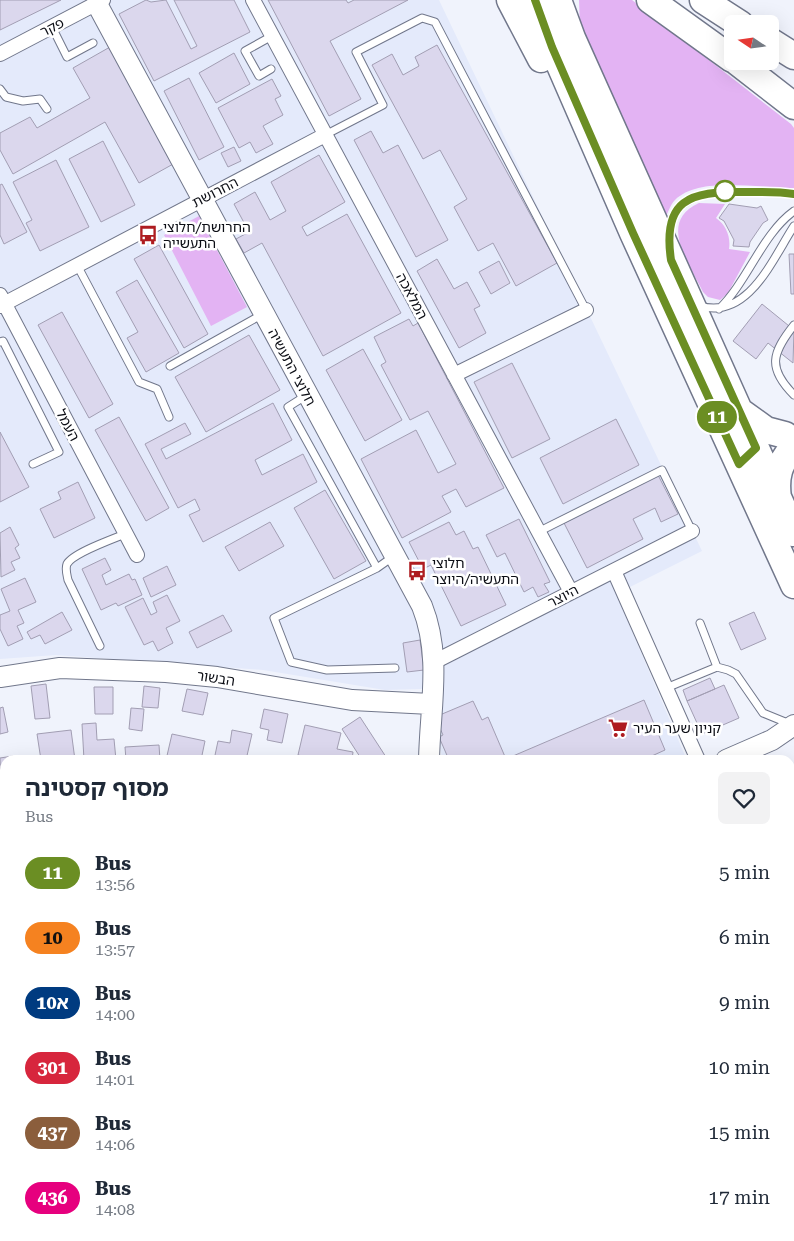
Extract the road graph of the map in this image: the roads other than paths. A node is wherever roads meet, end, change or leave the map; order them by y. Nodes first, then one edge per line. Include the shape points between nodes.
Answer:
1 (253, 0) edge
2 (510, 0) edge
3 (535, 0) edge
4 (558, 0) edge
5 (568, 0) edge
6 (651, 0) edge
7 (703, 0) edge
8 (98, 1) edge
9 (726, 15) edge
10 (52, 27) junction
11 (272, 36) junction
12 (572, 38) junction
13 (93, 44) dead end
14 (779, 47) edge
15 (724, 53) edge
16 (0, 54) edge
17 (794, 56) edge
18 (271, 69) dead end
19 (747, 70) edge
20 (750, 70) edge
21 (0, 89) edge
22 (794, 96) edge
23 (794, 106) edge
24 (47, 109) dead end
25 (325, 135) junction
26 (794, 194) edge
27 (202, 199) junction
28 (794, 211) edge
29 (794, 226) edge
30 (633, 233) junction
31 (671, 260) junction
32 (77, 265) junction
33 (2, 302) edge
34 (692, 304) junction
35 (719, 309) junction
36 (586, 310) joint
37 (264, 313) junction
38 (794, 325) edge
39 (0, 342) edge
40 (170, 366) dead end
41 (454, 375) junction
42 (307, 395) junction
43 (794, 395) edge
44 (740, 411) junction
45 (169, 417) dead end
46 (792, 440) edge
47 (752, 458) junction
48 (33, 464) dead end
49 (778, 498) junction
50 (692, 531) joint
51 (538, 532) junction
52 (125, 534) junction
53 (794, 534) edge
54 (137, 555) dead end
55 (395, 556) junction
56 (377, 568) junction
57 (614, 571) junction
58 (794, 585) edge
59 (571, 592) junction
60 (700, 623) dead end
61 (100, 646) dead end
62 (434, 662) junction
63 (717, 667) junction
64 (394, 668) dead end
65 (0, 677) edge
66 (666, 688) junction
67 (431, 704) junction
68 (794, 725) edge
69 (794, 734) edge
70 (772, 740) junction
71 (430, 755) edge
72 (696, 755) edge
73 (738, 755) edge

1 - 11 street, המלאכה
2 - 30 highway
3 - 30 highway via 552,47
4 - 12 highway
5 - 12 highway
6 - 15 highway
7 - 9 highway
8 - 10 street, פקר
8 - 27 street, חלוצי התעשיה
10 - 13 lane via 67,57
10 - 16 street, פקר
11 - 18 lane via 245,51 259,76
11 - 25 street, המלאכה
12 - 31 highway
14 - 17 highway
19 - 23 highway
20 - 22 highway
21 - 24 lane via 6,97 23,101 40,99
25 - 27 street, החרושת
25 - 36 lane via 383,105 356,52 422,18 434,22
25 - 41 street, המלאכה
26 - 31 lane via 720,191 686,201 669,224
27 - 32 street, החרושת
27 - 37 street, חלוצי התעשיה
28 - 35 lane via 779,225 738,288
29 - 35 lane via 748,294 737,304
30 - 47 highway
31 - 34 highway
32 - 33 street, החרושת
32 - 45 lane via 139,382 157,389
33 - 52 street, העמל
34 - 35 lane
34 - 44 highway
36 - 41 street
37 - 40 lane
37 - 42 street, חלוצי התעשיה
38 - 43 lane via 777,348 774,361 777,373
39 - 48 lane via 3,341 59,452
41 - 51 street, המלאכה
42 - 55 street, חלוצי התעשיה
42 - 56 lane via 288,407
44 - 46 highway via 766,430
44 - 47 highway
46 - 47 street
46 - 49 highway via 777,473
47 - 49 highway
47 - 58 highway
49 - 53 highway
50 - 51 lane via 662,470
50 - 57 street, היוצר
51 - 59 street, המלאכה
52 - 54 street, העמל
52 - 61 lane via 67,563 68,580
55 - 56 lane
55 - 62 street, חלוצי התעשיה via 429,625
56 - 64 lane via 274,618 291,662 327,670
57 - 59 street, היוצר
57 - 66 street
59 - 62 street, היוצר
60 - 63 lane
62 - 67 street, חלוצי התעשיה
63 - 66 lane
63 - 68 lane via 736,674 756,706 772,717
65 - 67 street, הבשור via 60,668 166,672 217,677 352,700
66 - 72 street
67 - 71 street, חלוצי התעשיה
68 - 70 street
69 - 70 street
70 - 73 street

